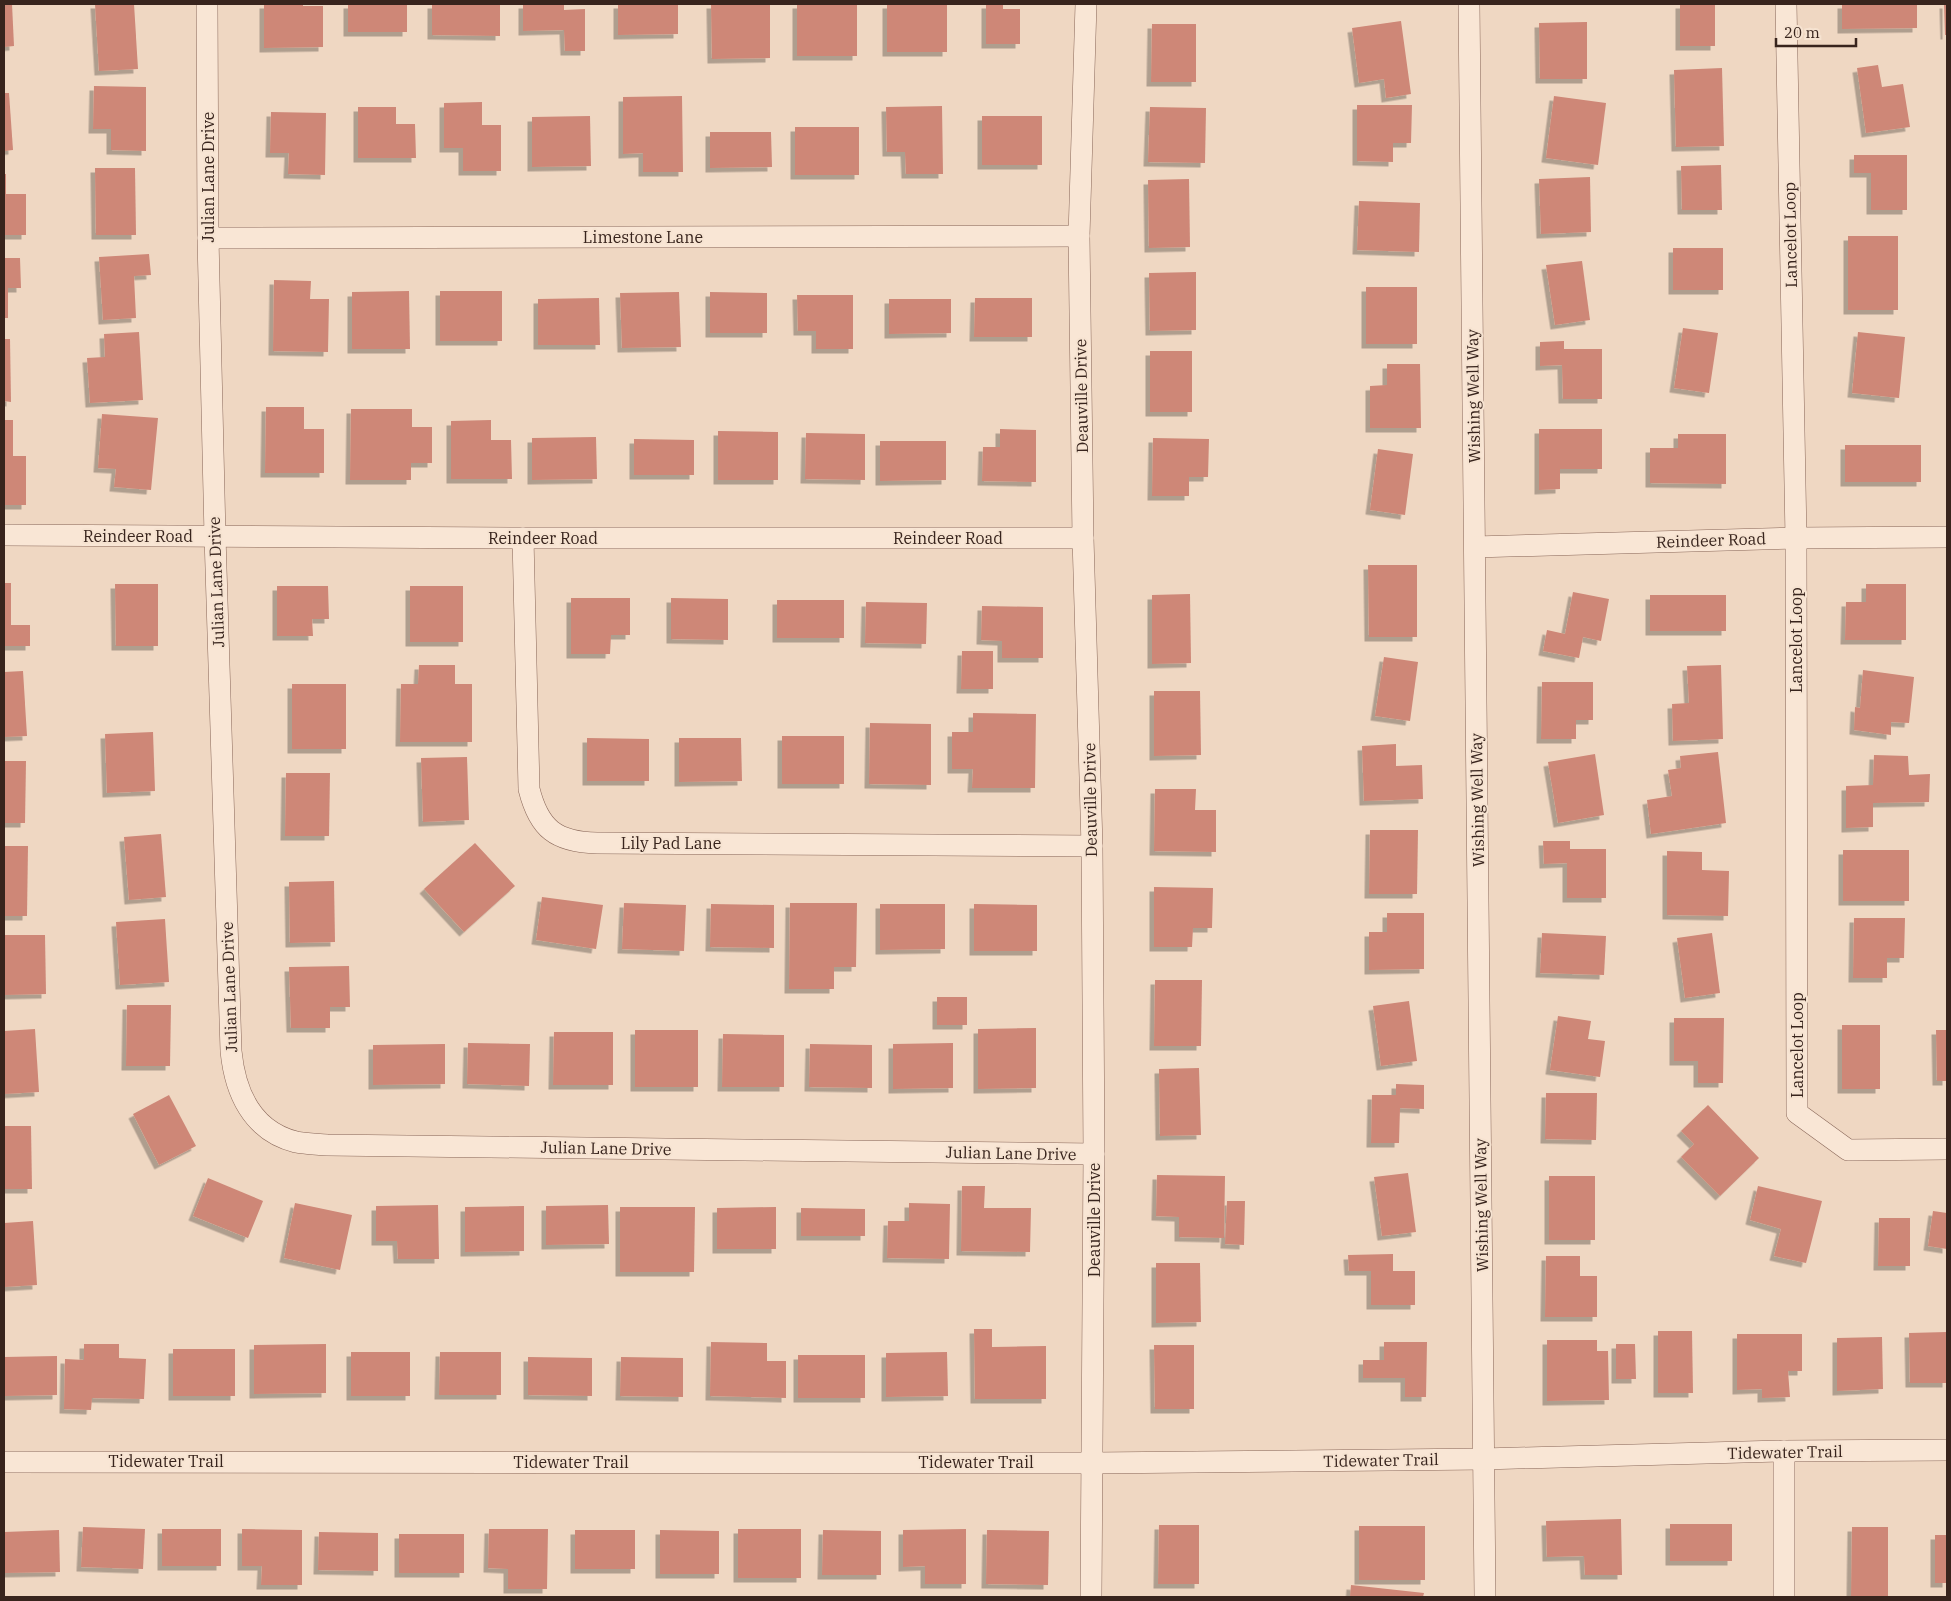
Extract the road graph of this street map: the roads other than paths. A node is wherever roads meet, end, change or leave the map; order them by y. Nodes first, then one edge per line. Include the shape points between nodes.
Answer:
1 (207, 4) edge
2 (1086, 4) edge
3 (1469, 4) edge
4 (1786, 4) edge
5 (1079, 236) junction
6 (208, 238) junction
7 (4, 536) edge
8 (215, 536) junction
9 (1947, 537) edge
10 (523, 538) junction
11 (1083, 538) junction
12 (1796, 538) junction
13 (1475, 547) junction
14 (1092, 846) junction
15 (1947, 1148) edge
16 (1094, 1154) junction
17 (1947, 1450) edge
18 (1784, 1451) junction
19 (1483, 1459) junction
20 (4, 1462) edge
21 (1093, 1463) junction
22 (1091, 1597) edge
23 (1485, 1597) edge
24 (1784, 1597) edge

1 - 6 street, Julian Lane Drive
2 - 5 street, Deauville Drive
3 - 13 street, Wishing Well Way
4 - 12 street, Lancelot Loop
5 - 6 street, Limestone Lane
5 - 11 street, Deauville Drive
6 - 8 street, Julian Lane Drive
7 - 8 street, Reindeer Road
8 - 10 street, Reindeer Road
8 - 16 street, Julian Lane Drive via 232,1068 249,1110 276,1135 296,1142 327,1145
9 - 12 street, Reindeer Road
10 - 11 street, Reindeer Road
10 - 14 street, Lily Pad Lane via 529,788 543,822 562,837 575,842 597,843
11 - 14 street, Deauville Drive
12 - 13 street, Reindeer Road
12 - 15 street, Lancelot Loop via 1797,1113 1848,1150
13 - 19 street, Wishing Well Way
14 - 16 street, Deauville Drive
16 - 21 street, Deauville Drive
17 - 18 street, Tidewater Trail
18 - 19 street, Tidewater Trail
18 - 24 street
19 - 21 street, Tidewater Trail
19 - 23 street, Wishing Well Way
20 - 21 street, Tidewater Trail
21 - 22 street, Deauville Drive

